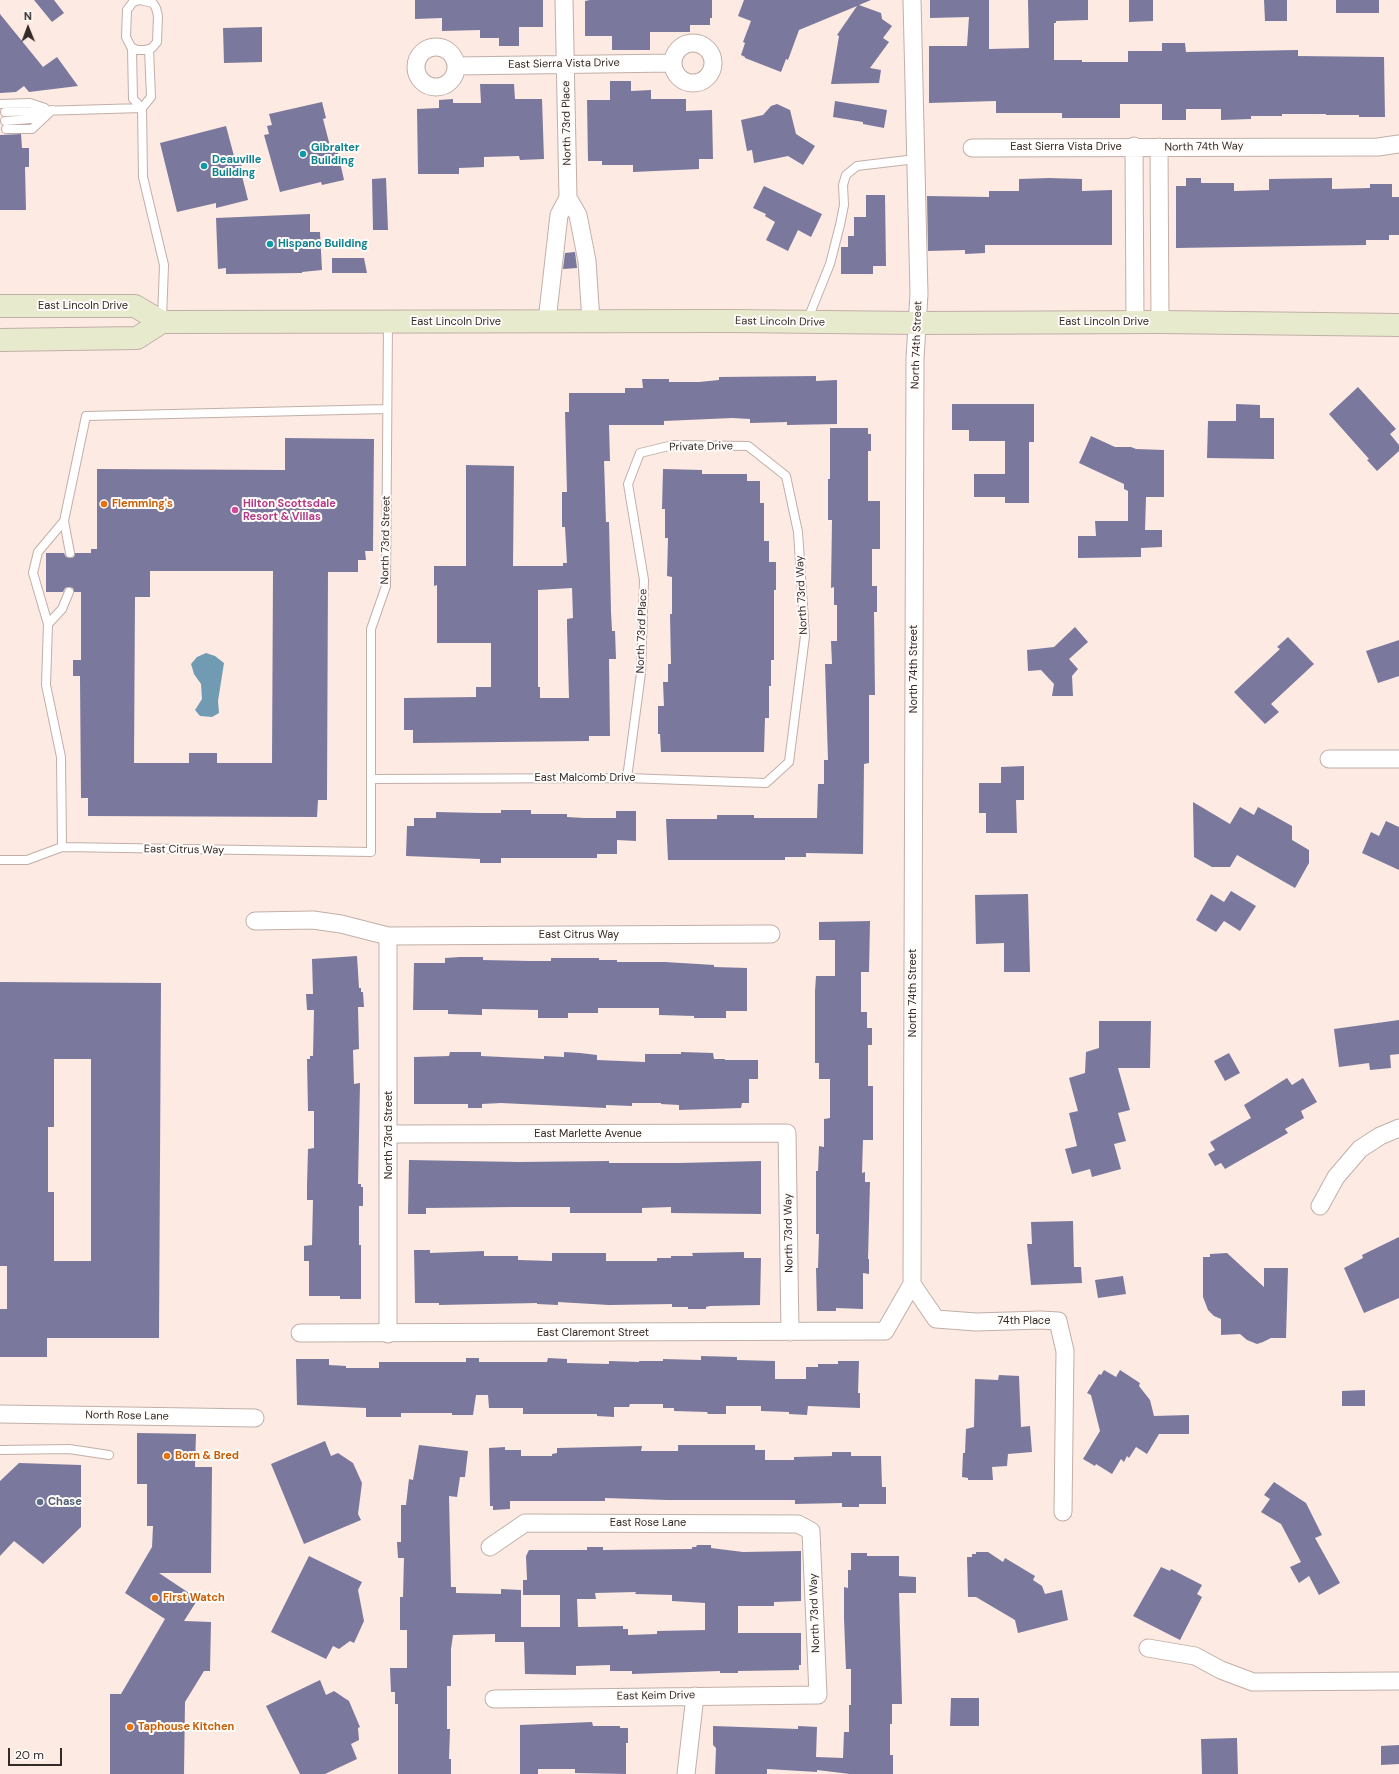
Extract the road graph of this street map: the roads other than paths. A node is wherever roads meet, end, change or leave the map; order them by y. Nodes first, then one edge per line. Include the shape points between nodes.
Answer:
1 (564, 0) edge
2 (912, 0) edge
3 (132, 48) junction
4 (149, 49) junction
5 (673, 63) dead end
6 (566, 64) junction
7 (456, 66) dead end
8 (0, 104) edge
9 (142, 108) junction
10 (52, 110) junction
11 (5, 116) dead end
12 (6, 129) dead end
13 (1399, 144) edge
14 (1134, 146) junction
15 (1159, 147) junction
16 (972, 148) dead end
17 (916, 159) junction
18 (568, 198) junction
19 (0, 306) edge
20 (547, 321) junction
21 (591, 321) junction
22 (162, 322) junction
23 (388, 322) junction
24 (807, 322) junction
25 (1135, 322) junction
26 (1160, 322) junction
27 (917, 323) junction
28 (1399, 325) edge
29 (0, 340) edge
30 (388, 409) junction
31 (786, 476) joint
32 (628, 484) joint
33 (64, 521) junction
34 (70, 552) dead end
35 (69, 592) dead end
36 (48, 624) junction
37 (1329, 759) dead end
38 (1399, 759) edge
39 (789, 762) joint
40 (628, 778) junction
41 (372, 779) junction
42 (62, 847) junction
43 (371, 852) joint
44 (0, 860) edge
45 (256, 921) dead end
46 (771, 934) dead end
47 (388, 936) junction
48 (1399, 1128) edge
49 (787, 1133) joint
50 (389, 1134) junction
51 (1320, 1206) dead end
52 (912, 1284) junction
53 (885, 1331) joint
54 (790, 1332) junction
55 (300, 1333) dead end
56 (388, 1334) junction
57 (0, 1414) edge
58 (255, 1418) dead end
59 (0, 1450) edge
60 (109, 1455) dead end
61 (1063, 1512) dead end
62 (811, 1531) joint
63 (490, 1546) dead end
64 (1148, 1648) dead end
65 (1399, 1681) edge
66 (818, 1695) joint
67 (695, 1696) junction
68 (494, 1699) dead end
69 (686, 1774) edge

1 - 6 street, North 73rd Place
2 - 17 street, North 74th Street
3 - 4 lane
3 - 4 lane via 126,37 127,10 133,2 146,0 156,8 158,16 157,42
3 - 9 lane via 134,99
4 - 9 lane via 151,97
5 - 6 street, East Sierra Vista Drive
6 - 7 street, East Sierra Vista Drive
6 - 18 street, North 73rd Place
8 - 10 lane via 30,103
9 - 10 lane
9 - 22 lane via 143,177 164,265
10 - 11 lane
10 - 12 lane via 32,129
13 - 15 street, North 74th Way via 1378,147
14 - 15 street, East Sierra Vista Drive
14 - 16 street, East Sierra Vista Drive
14 - 25 street
15 - 26 street, North 74th Way
17 - 24 lane via 857,166 846,175 843,185 844,205 830,264
17 - 27 street, North 74th Street via 919,293
18 - 20 street, North 73rd Place via 559,215
18 - 21 street, North 73rd Place via 578,215 587,261
19 - 22 main road, East Lincoln Drive via 135,306
20 - 21 main road, East Lincoln Drive
20 - 23 main road, East Lincoln Drive
21 - 24 main road, East Lincoln Drive
22 - 23 main road, East Lincoln Drive
22 - 29 main road via 137,338
23 - 30 lane, North 73rd Street
24 - 27 main road, East Lincoln Drive
25 - 26 main road, East Lincoln Drive
25 - 27 main road, East Lincoln Drive
26 - 28 main road, East Lincoln Drive
27 - 52 street, North 74th Street
30 - 33 lane via 86,416
30 - 41 lane, North 73rd Street via 386,586 371,629
31 - 32 lane, Private Drive via 748,446 673,445 640,453
31 - 39 lane, North 73rd Way via 798,532 805,636
32 - 40 lane, North 73rd Place via 644,580 641,673
33 - 34 lane
33 - 36 lane via 38,552 33,573
35 - 36 lane via 62,609
36 - 42 lane via 46,685 60,757
37 - 38 street
39 - 40 lane, East Malcomb Drive via 766,783
40 - 41 lane, East Malcomb Drive
41 - 43 lane, North 73rd Street
42 - 43 lane, East Citrus Way
42 - 44 lane, East Citrus Way via 27,860
45 - 47 street, East Citrus Way via 313,920 342,924
46 - 47 street, East Citrus Way
47 - 50 street, North 73rd Street
48 - 51 street via 1360,1149 1336,1176
49 - 50 street, East Marlette Avenue
49 - 54 street, North 73rd Way
50 - 56 street, North 73rd Street
52 - 53 street, North 74th Street
52 - 61 street, 74th Place via 936,1319 976,1322 1058,1321 1065,1351
53 - 54 street, East Claremont Street
54 - 56 street, East Claremont Street
55 - 56 street, East Claremont Street
57 - 58 street, North Rose Lane
59 - 60 lane via 69,1449
62 - 63 street, East Rose Lane via 798,1524 525,1523
62 - 66 street, North 73rd Way
64 - 65 street via 1195,1656 1221,1670 1253,1682
66 - 67 street, East Keim Drive
67 - 68 street, East Keim Drive
67 - 69 street

